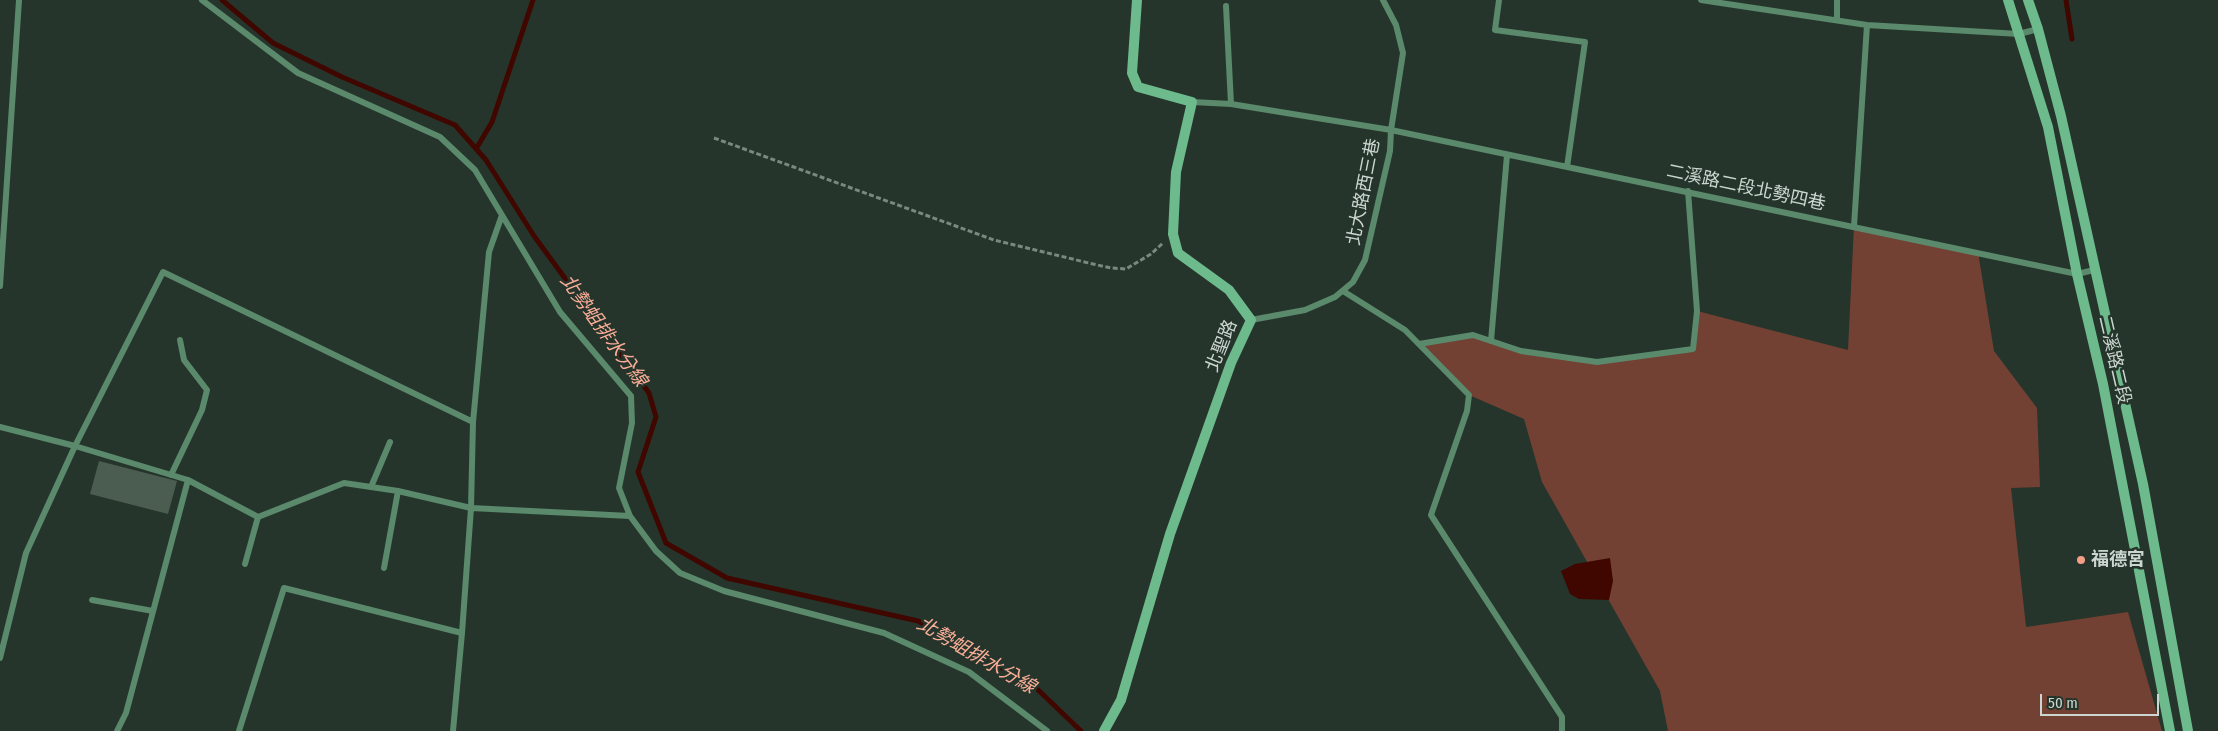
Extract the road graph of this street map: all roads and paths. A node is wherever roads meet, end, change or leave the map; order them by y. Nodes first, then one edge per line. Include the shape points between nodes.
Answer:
1 (19, 0) edge
2 (202, 0) edge
3 (1137, 0) edge
4 (1383, 0) edge
5 (1499, 0) edge
6 (1701, 0) edge
7 (1837, 0) edge
8 (2008, 0) edge
9 (2028, 0) edge
10 (1226, 6) dead end
11 (1837, 20) junction
12 (1867, 25) junction
13 (2038, 29) junction
14 (2019, 34) junction
15 (1192, 102) junction
16 (1231, 104) junction
17 (1391, 130) junction
18 (714, 138) dead end
19 (1507, 155) junction
20 (1567, 167) junction
21 (1688, 191) junction
22 (502, 216) junction
23 (1854, 226) junction
24 (1174, 234) junction
25 (2094, 270) junction
26 (2077, 274) junction
27 (0, 286) edge
28 (1342, 291) junction
29 (1251, 320) junction
30 (180, 340) dead end
31 (1490, 341) junction
32 (1419, 344) junction
33 (473, 422) junction
34 (0, 427) edge
35 (390, 442) dead end
36 (75, 446) junction
37 (171, 475) junction
38 (188, 480) junction
39 (371, 487) junction
40 (398, 491) junction
41 (471, 508) junction
42 (630, 516) junction
43 (258, 517) junction
44 (245, 564) dead end
45 (384, 568) dead end
46 (92, 600) dead end
47 (153, 611) junction
48 (462, 633) junction
49 (0, 658) edge
50 (117, 731) edge
51 (239, 731) edge
52 (453, 731) edge
53 (1048, 731) edge
54 (1104, 731) edge
55 (1562, 731) edge
56 (2170, 731) edge
57 (2188, 731) edge

1 - 27 lane
2 - 22 lane via 298,74 440,137 475,170
3 - 15 main road via 1132,73 1138,87
4 - 17 lane, 北大路西三巷 via 1396,24 1403,53
5 - 20 lane via 1495,30 1585,42
6 - 11 lane
7 - 11 lane
8 - 14 main road, 二溪路二段
9 - 13 main road, 二溪路二段
10 - 16 lane
11 - 12 lane
12 - 14 lane
12 - 23 lane
13 - 14 lane
13 - 25 main road, 二溪路二段 via 2061,116
14 - 26 main road, 二溪路二段 via 2048,128
15 - 16 lane, 二溪路二段北勢四巷
15 - 24 main road, 北聖路 via 1176,172
16 - 17 lane, 二溪路二段北勢四巷
17 - 19 lane, 二溪路二段北勢四巷
17 - 28 lane, 北大路西三巷 via 1390,151 1365,260 1353,282
18 - 24 path via 994,240 1111,268 1126,269 1151,254
19 - 20 lane, 二溪路二段北勢四巷
19 - 31 lane
20 - 21 lane, 二溪路二段北勢四巷
21 - 23 lane, 二溪路二段北勢四巷
21 - 31 lane via 1696,311 1692,348 1597,362 1521,351
22 - 33 lane via 488,252
22 - 42 lane via 560,312 631,396 632,424 619,488
23 - 26 lane, 二溪路二段北勢四巷
24 - 29 main road, 北聖路 via 1178,253 1230,290
25 - 26 lane, 二溪路二段北勢四巷
25 - 57 main road, 二溪路二段 via 2143,484
26 - 56 main road, 二溪路二段 via 2103,384
28 - 29 lane, 北大路西三巷 via 1335,298 1305,310
28 - 32 lane via 1405,330
29 - 54 main road, 北聖路 via 1231,363 1170,534 1121,700
30 - 37 lane via 184,360 207,390 202,410
31 - 32 lane via 1473,335
32 - 55 lane via 1469,395 1432,515 1562,717
33 - 36 lane via 163,272
33 - 41 lane
34 - 36 lane
35 - 39 lane
36 - 37 lane
36 - 49 lane via 26,553
37 - 38 lane
38 - 43 lane
38 - 47 lane
39 - 40 lane
39 - 43 lane via 344,483
40 - 41 lane
40 - 45 lane
41 - 42 lane
41 - 48 lane
42 - 53 lane via 656,551 680,573 724,591 884,633 969,672
43 - 44 lane
46 - 47 lane
47 - 50 lane via 126,712
48 - 51 lane via 284,588
48 - 52 lane

